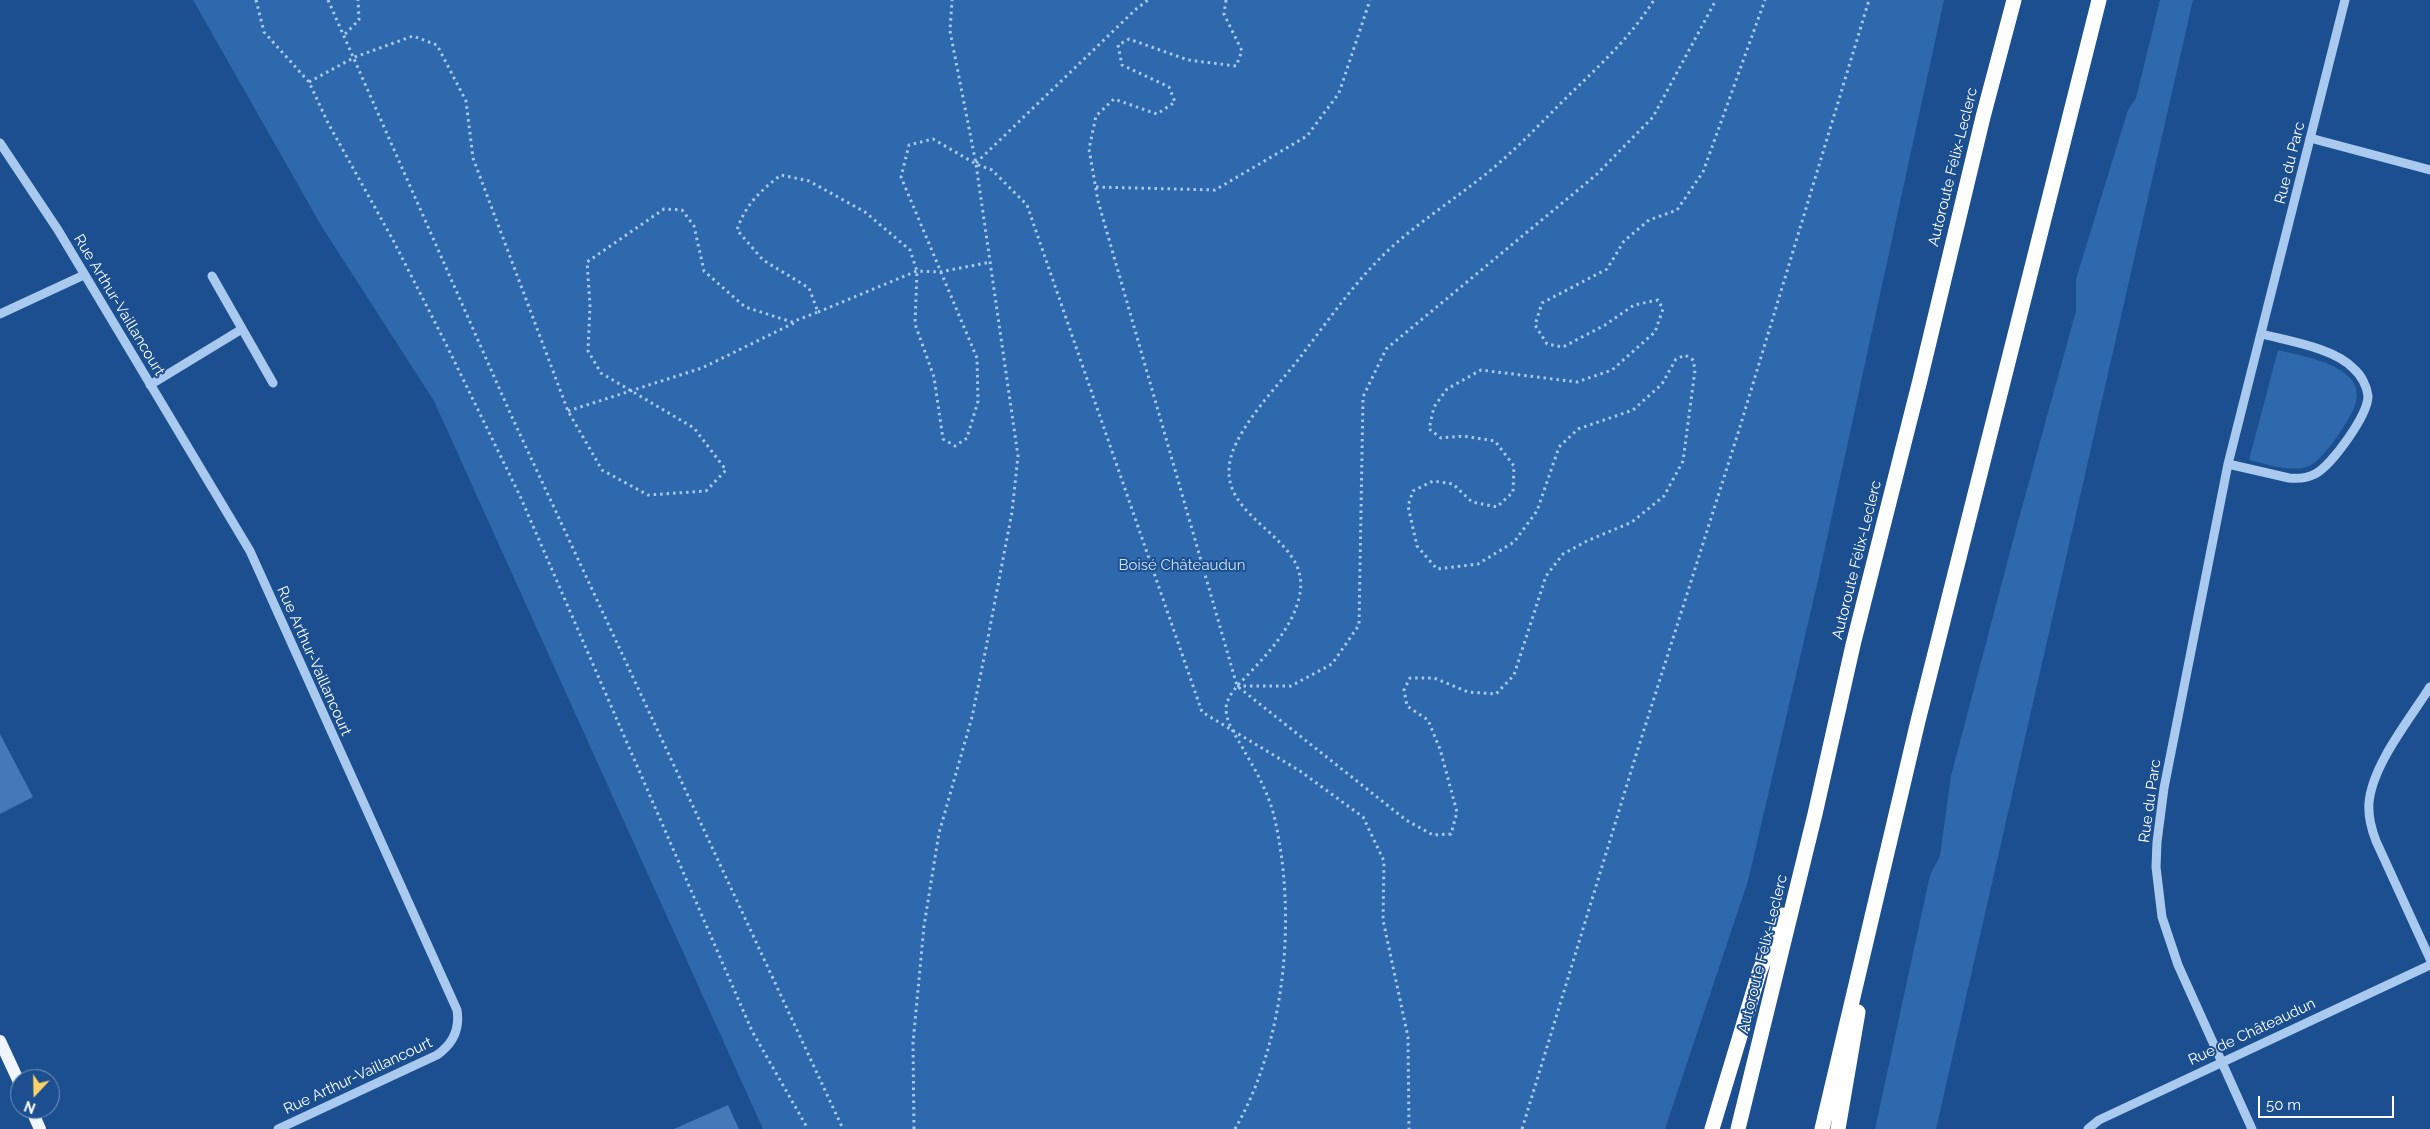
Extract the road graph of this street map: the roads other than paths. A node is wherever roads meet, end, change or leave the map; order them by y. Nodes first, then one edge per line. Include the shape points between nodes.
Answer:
1 (2014, 0) edge
2 (2099, 0) edge
3 (2345, 0) edge
4 (2310, 138) junction
5 (0, 143) edge
6 (2430, 170) edge
7 (84, 275) junction
8 (212, 276) dead end
9 (0, 314) edge
10 (242, 329) junction
11 (2262, 334) junction
12 (273, 383) dead end
13 (150, 385) junction
14 (2228, 464) junction
15 (2430, 687) edge
16 (1804, 860) junction
17 (1878, 890) junction
18 (2430, 959) edge
19 (2430, 965) edge
20 (0, 1041) edge
21 (2222, 1061) junction
22 (13, 1069) edge
23 (278, 1129) edge
24 (1712, 1129) edge
25 (1738, 1129) edge
26 (1822, 1129) edge
27 (1838, 1129) edge
28 (2088, 1129) edge
29 (2252, 1129) edge

1 - 16 highway, Autoroute Félix-Leclerc via 1853,645
2 - 17 highway
3 - 4 street, Rue du Parc
4 - 6 street
4 - 11 street, Rue du Parc
5 - 7 street, Rue Arthur-Vaillancourt
7 - 9 street
7 - 13 street, Rue Arthur-Vaillancourt
8 - 10 street
10 - 12 street
10 - 13 street
11 - 14 street, Rue du Parc
11 - 14 street via 2343,358 2364,383 2367,404 2331,460 2314,474 2289,478
13 - 23 street, Rue Arthur-Vaillancourt via 250,551 457,1010 457,1030 442,1051
14 - 21 street, Rue du Parc via 2164,788 2156,867 2158,896 2169,942
15 - 18 street via 2385,759 2371,789 2369,802 2371,828 2376,841
16 - 24 highway via 1759,973
16 - 25 highway, Autoroute Félix-Leclerc
17 - 26 highway
17 - 27 highway
19 - 21 street, Rue de Châteaudun
20 - 22 main road
21 - 28 street, Rue de Châteaudun via 2099,1120
21 - 29 street, Rue du Parc

